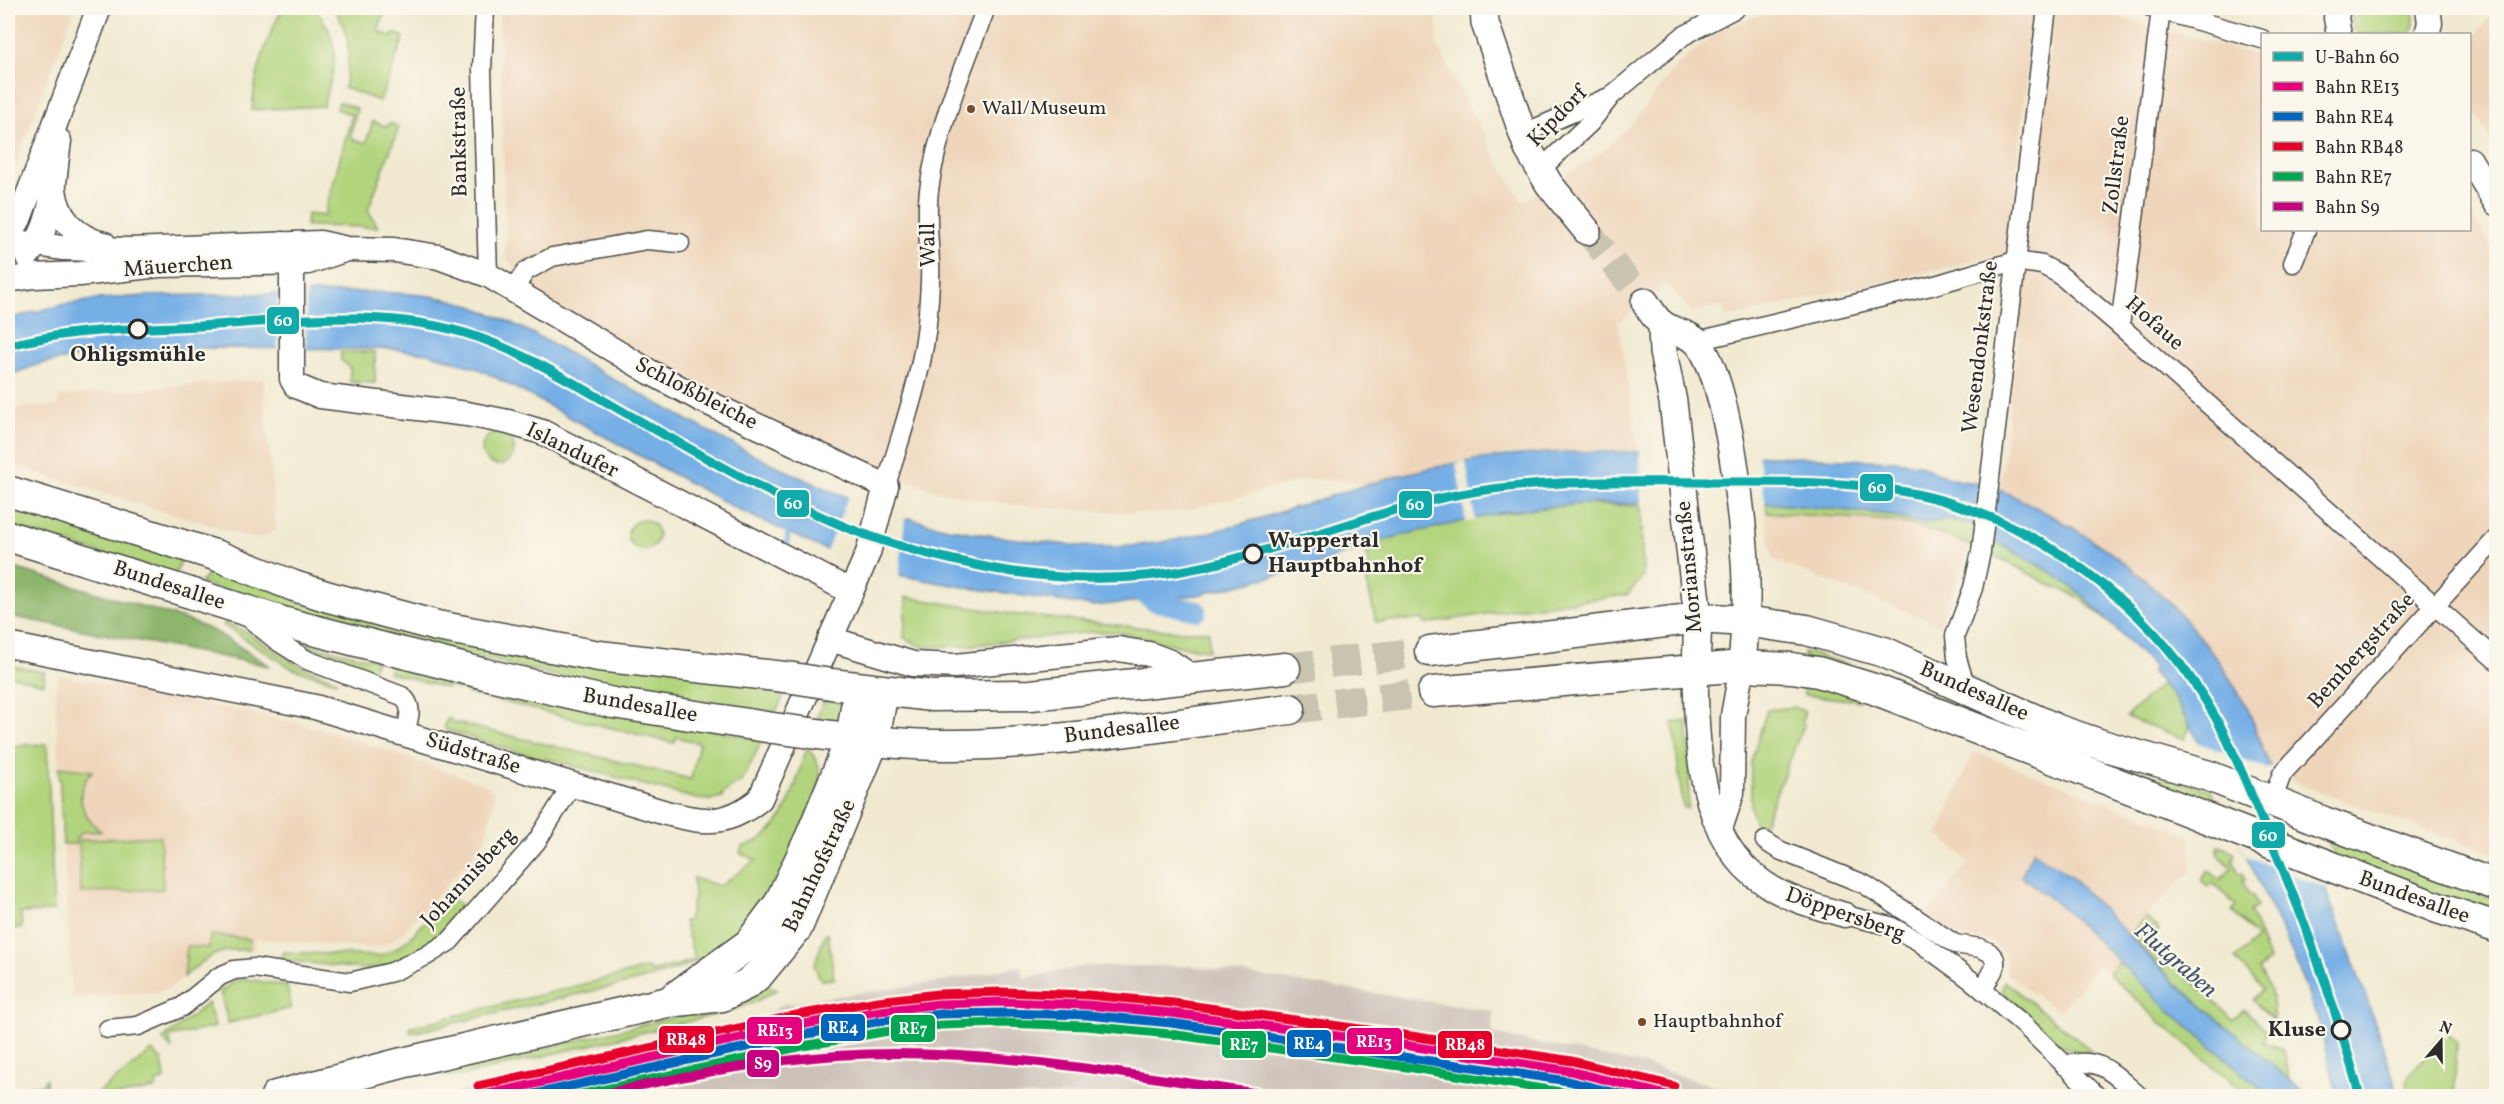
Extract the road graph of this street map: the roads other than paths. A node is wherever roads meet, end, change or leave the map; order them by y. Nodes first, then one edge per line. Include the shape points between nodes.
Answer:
1 (99, 8) edge
2 (485, 8) edge
3 (986, 8) edge
4 (1484, 8) edge
5 (1736, 8) edge
6 (2047, 8) edge
7 (2156, 9) edge
8 (2261, 39) edge
9 (1611, 96) junction
10 (64, 104) junction
11 (1522, 134) junction
12 (2471, 163) edge
13 (1539, 170) junction
14 (54, 189) junction
15 (2496, 202) edge
16 (1587, 231) tunnel mouth
17 (2306, 231) edge
18 (19, 243) edge
19 (680, 243) dead end
20 (130, 250) junction
21 (2015, 261) junction
22 (289, 262) junction
23 (2293, 262) dead end
24 (488, 275) junction
25 (59, 276) junction
26 (8, 279) edge
27 (513, 290) junction
28 (1645, 302) tunnel mouth
29 (1662, 324) junction
30 (2120, 326) junction
31 (1697, 341) junction
32 (8, 491) edge
33 (885, 491) junction
34 (8, 536) edge
35 (2496, 539) edge
36 (188, 546) junction
37 (854, 584) junction
38 (178, 588) junction
39 (2436, 605) junction
40 (236, 608) junction
41 (1698, 618) junction
42 (1745, 621) junction
43 (830, 639) junction
44 (8, 645) edge
45 (1430, 651) tunnel mouth
46 (2496, 660) edge
47 (1742, 666) junction
48 (1286, 668) tunnel mouth
49 (1696, 668) junction
50 (1195, 679) junction
51 (858, 688) junction
52 (1966, 688) junction
53 (1433, 692) tunnel mouth
54 (1290, 709) tunnel mouth
55 (405, 733) junction
56 (863, 740) junction
57 (572, 785) junction
58 (2281, 797) junction
59 (1720, 830) junction
60 (1765, 841) dead end
61 (2496, 885) edge
62 (1845, 915) joint
63 (2496, 927) edge
64 (1983, 990) junction
65 (108, 1029) dead end
66 (2064, 1065) junction
67 (337, 1089) edge
68 (276, 1096) edge
69 (2097, 1096) edge
70 (2139, 1096) edge

1 - 10 street
2 - 24 street, Bankstraße via 482,69
3 - 33 street, Wall via 961,75 929,190 928,316 918,372
4 - 11 main road via 1485,23
5 - 9 street, Kipdorf via 1683,36
6 - 21 street, Wesendonkstraße
7 - 8 street
7 - 30 street, Zollstraße
9 - 11 street, Kipdorf
9 - 13 street, Kipdorf via 1590,123
10 - 14 street
10 - 18 street
11 - 13 main road
12 - 15 street
13 - 16 main road
14 - 18 street via 44,227
14 - 20 street, Mäuerchen via 67,223 80,236
17 - 23 street
18 - 20 street, Mäuerchen
18 - 25 street via 42,270
18 - 26 street
19 - 27 street via 647,240 552,257 526,271
20 - 22 street, Mäuerchen
21 - 30 street, Hofaue via 2042,265 2059,274
21 - 31 street, Hofaue via 1935,285
21 - 52 street, Wesendonkstraße via 1981,552 1955,636
22 - 24 street, Mäuerchen via 323,258 347,249 394,250 439,257
22 - 25 street, Mäuerchen via 159,266
22 - 37 street, Islandufer via 292,379 296,386 309,393 467,414 542,432 639,484
24 - 27 street, Mäuerchen
25 - 26 street, Mäuerchen
27 - 33 street, Schloßbleiche via 650,372
28 - 29 main road
29 - 31 main road
29 - 41 main road, Morianstraße
30 - 39 street, Hofaue
31 - 42 main road via 1717,386 1731,453 1746,583
32 - 36 main road, Bundesallee
33 - 37 street, Wall via 868,554
34 - 38 main road, Bundesallee
35 - 39 street, Bembergstraße
36 - 38 main road via 198,575 189,586
36 - 51 main road, Bundesallee, bridge via 303,589 437,626 599,656
37 - 43 street
38 - 40 main road, Bundesallee
39 - 46 street, Hofaue
39 - 58 street, Bembergstraße via 2282,774
40 - 55 street via 301,657 402,696 411,713
40 - 56 main road, Bundesallee, bridge via 396,652 613,703
41 - 42 main road, Bundesallee
41 - 45 main road, Bundesallee
41 - 49 main road, Morianstraße
42 - 47 main road
42 - 52 main road, Bundesallee via 1807,630 1884,652
43 - 50 street via 913,664 955,666 1118,649 1170,662
43 - 57 street, Südstraße via 760,799 741,814 700,821
44 - 55 street, Südstraße via 294,702
47 - 49 main road, Bundesallee
47 - 59 street via 1733,716 1732,793
47 - 63 main road, Bundesallee via 1818,672 1874,689
48 - 50 main road, Bundesallee
49 - 53 main road, Bundesallee
49 - 59 street, Döppersberg via 1695,709 1704,791
50 - 51 main road, Bundesallee via 1031,695 932,696
51 - 56 main road, Bahnhofstraße
52 - 58 main road, Bundesallee via 2058,730
54 - 56 main road, Bundesallee via 1042,740 955,745
55 - 57 street, Südstraße
56 - 67 main road, Bahnhofstraße via 797,928 747,984 722,996 668,1002 402,1063
57 - 65 street, Johannisberg via 537,841 450,941 426,956 392,972 350,982 255,968 234,970 220,976 182,1006 138,1026
58 - 61 main road, Bundesallee
59 - 62 street, Döppersberg via 1747,870 1763,883 1785,895
60 - 64 street, Döppersberg via 1864,884 1954,944 1989,952 1995,967
62 - 64 street, Döppersberg via 1898,930
64 - 66 street, Döppersberg
66 - 69 street, Döppersberg
66 - 70 street via 2092,1061 2108,1069
67 - 68 main road, Bahnhofstraße

